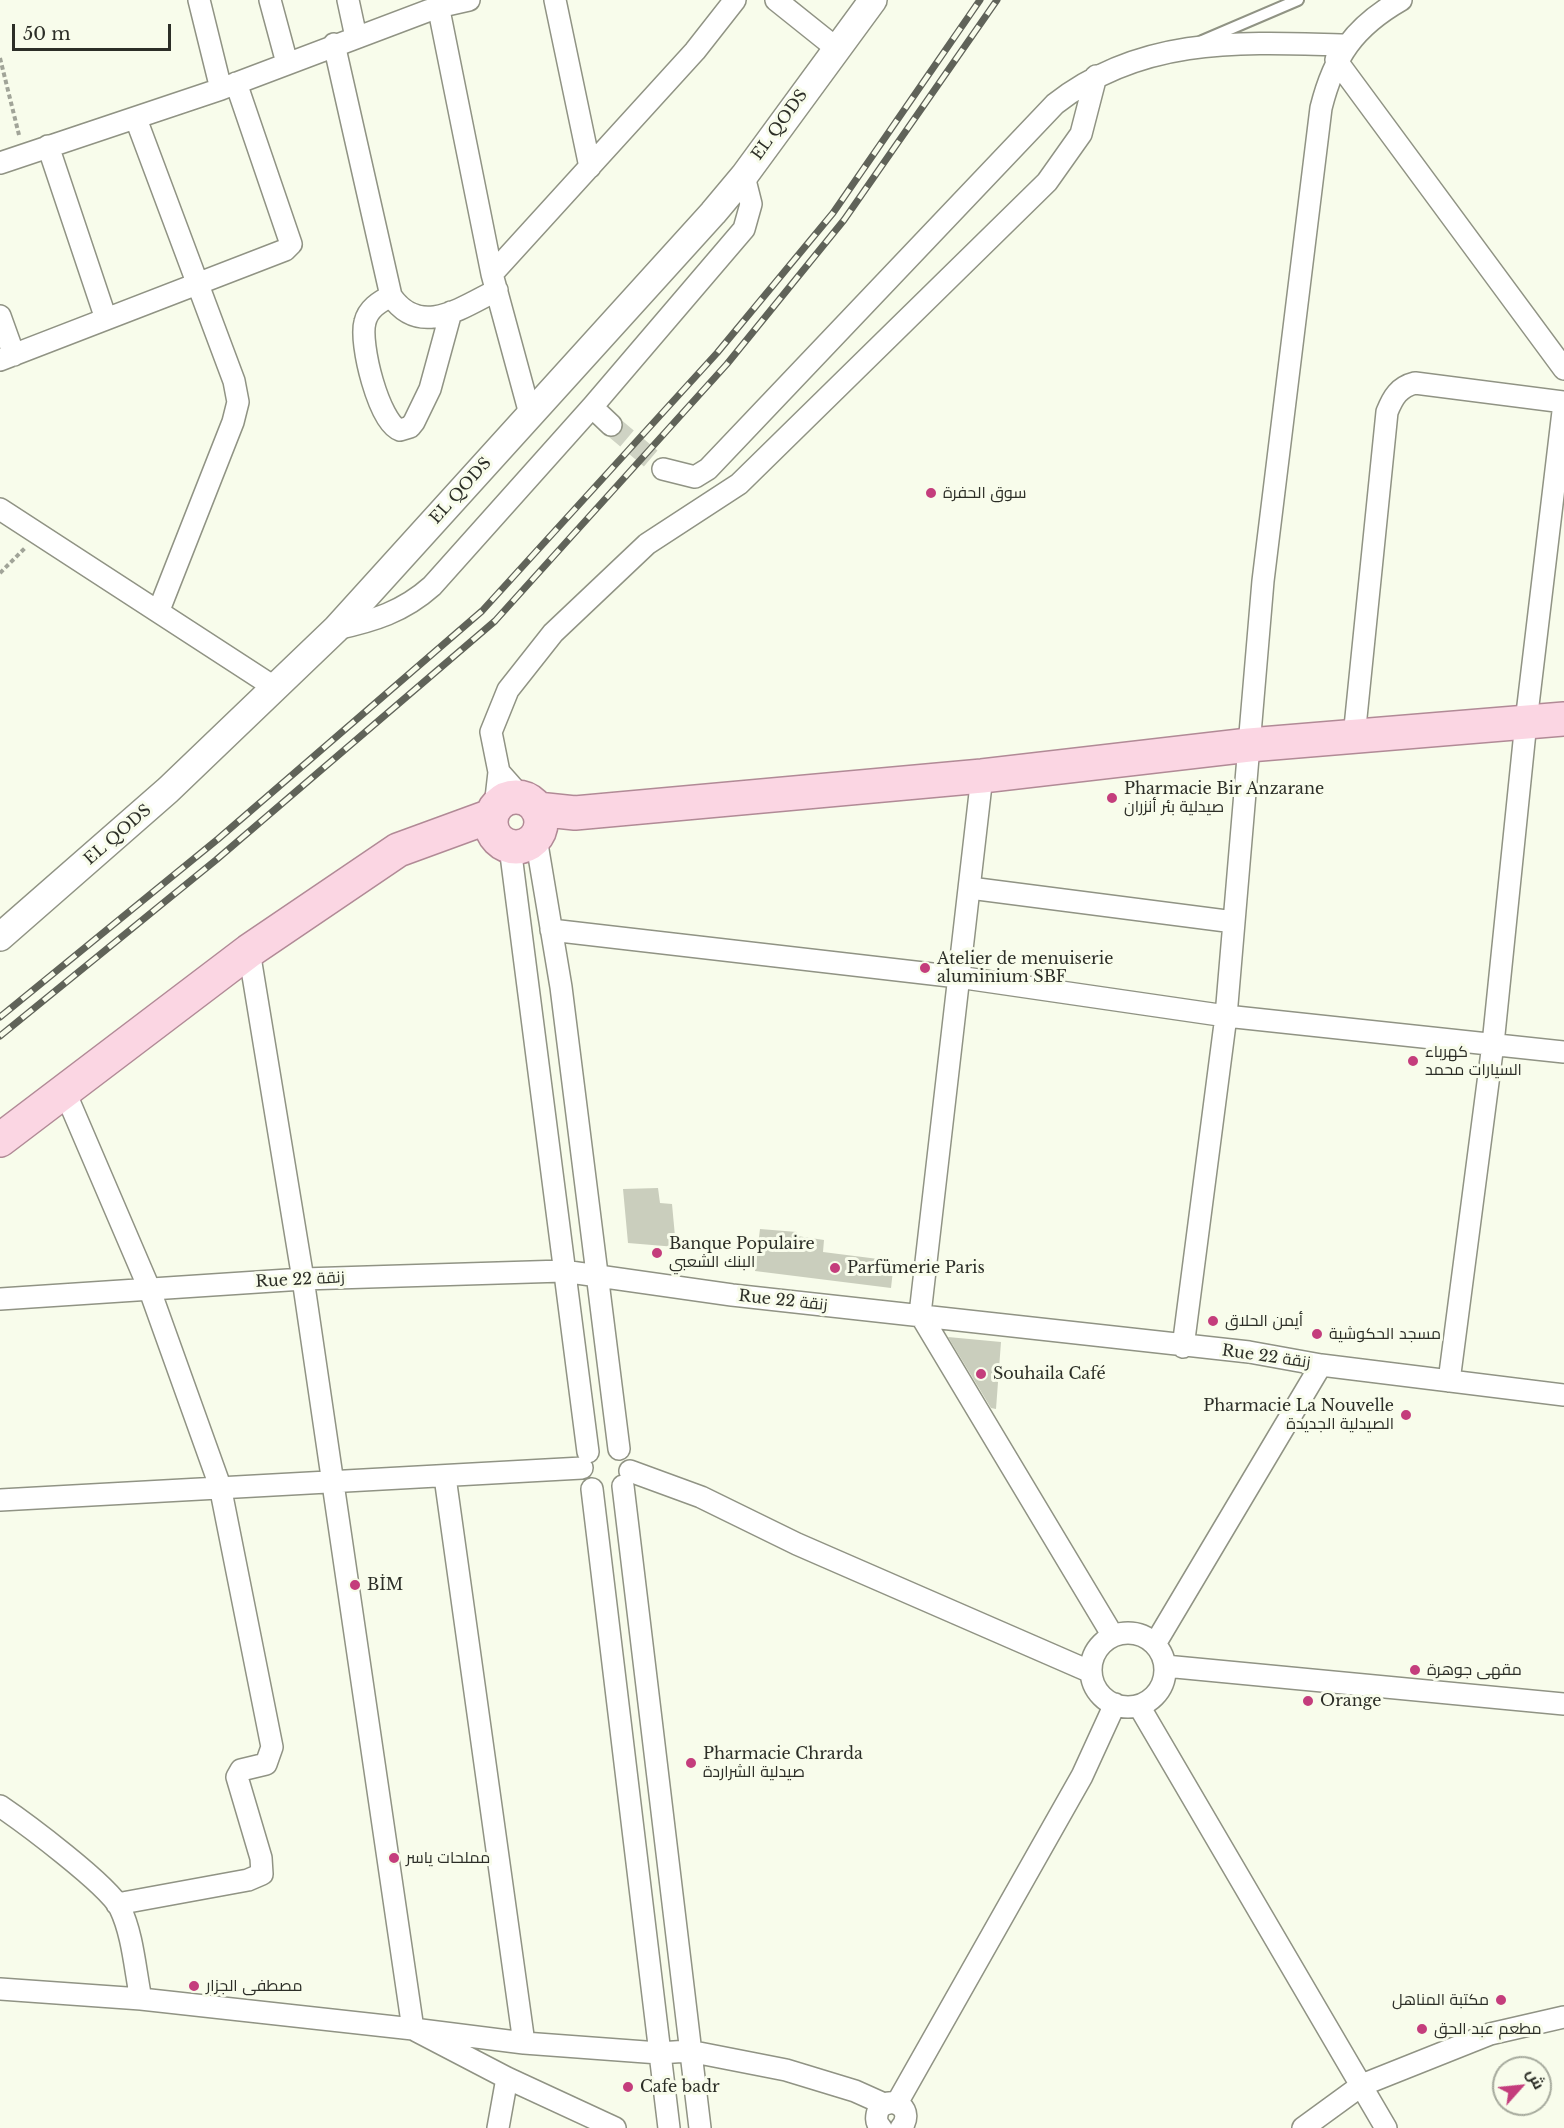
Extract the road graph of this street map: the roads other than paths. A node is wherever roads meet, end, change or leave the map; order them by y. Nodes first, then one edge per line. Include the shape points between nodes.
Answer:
1 (199, 0) edge
2 (270, 0) edge
3 (348, 0) edge
4 (470, 0) edge
5 (555, 0) edge
6 (735, 0) edge
7 (776, 0) edge
8 (873, 0) edge
9 (1298, 0) edge
10 (1401, 0) edge
11 (437, 3) edge
12 (356, 37) junction
13 (334, 45) junction
14 (1188, 47) junction
15 (836, 48) junction
16 (1341, 52) junction
17 (287, 63) junction
18 (1096, 76) junction
19 (229, 86) junction
20 (136, 119) junction
21 (48, 146) junction
22 (0, 163) edge
23 (590, 167) junction
24 (744, 176) junction
25 (494, 282) junction
26 (196, 284) junction
27 (391, 296) junction
28 (451, 312) junction
29 (0, 316) edge
30 (106, 319) junction
31 (7, 357) edge
32 (1564, 369) edge
33 (1564, 403) edge
34 (592, 407) junction
35 (530, 414) junction
36 (611, 425) tunnel mouth
37 (663, 470) tunnel mouth
38 (0, 509) edge
39 (159, 610) junction
40 (336, 629) junction
41 (274, 687) junction
42 (1564, 719) edge
43 (1526, 722) junction
44 (1354, 737) junction
45 (1249, 745) junction
46 (982, 776) junction
47 (516, 822) junction
48 (970, 888) junction
49 (1234, 922) junction
50 (551, 930) junction
51 (0, 937) edge
52 (249, 951) junction
53 (958, 977) junction
54 (1226, 1016) junction
55 (1493, 1044) junction
56 (1564, 1052) edge
57 (65, 1092) junction
58 (0, 1140) edge
59 (563, 1271) junction
60 (597, 1276) junction
61 (303, 1279) junction
62 (149, 1288) junction
63 (0, 1299) edge
64 (920, 1314) junction
65 (1183, 1347) junction
66 (1321, 1365) junction
67 (1449, 1381) junction
68 (1564, 1395) edge
69 (619, 1449) junction
70 (585, 1460) junction
71 (445, 1477) junction
72 (627, 1479) junction
73 (331, 1480) junction
74 (220, 1486) junction
75 (592, 1489) junction
76 (0, 1500) edge
77 (1113, 1636) junction
78 (1155, 1644) junction
79 (1165, 1666) junction
80 (1091, 1672) junction
81 (1115, 1704) junction
82 (1564, 1704) edge
83 (1138, 1706) junction
84 (0, 1806) edge
85 (117, 1904) junction
86 (0, 1989) edge
87 (141, 1999) junction
88 (1564, 2017) edge
89 (413, 2029) junction
90 (524, 2043) junction
91 (689, 2051) junction
92 (659, 2053) junction
93 (507, 2078) junction
94 (1362, 2085) junction
95 (890, 2103) junction
96 (892, 2127) edge
97 (498, 2128) edge
98 (615, 2128) edge
99 (669, 2128) edge
100 (700, 2128) edge
101 (1303, 2128) edge
102 (1386, 2128) edge

1 - 19 street
2 - 17 street
3 - 12 street
4 - 11 street
5 - 23 street
6 - 23 street via 695,51
7 - 15 street
8 - 15 street, EL QODS
9 - 14 lane
10 - 16 street via 1369,22
11 - 12 street
11 - 25 street
12 - 13 street
13 - 17 street
13 - 27 street
14 - 16 street via 1285,43
14 - 18 street via 1145,57
15 - 24 street, EL QODS
16 - 32 street
16 - 45 street via 1328,81 1320,118 1263,581
17 - 19 street
18 - 37 street via 1055,104 708,469 695,477
18 - 47 street via 1082,134 1047,182 739,484 646,544 552,633 508,690 491,732
19 - 20 street
19 - 26 street via 291,244 285,250
20 - 21 street
20 - 26 street
21 - 22 street
21 - 30 street
23 - 25 street
24 - 34 street via 751,204 744,229
24 - 35 street, EL QODS
25 - 28 street
25 - 35 street
26 - 30 street
26 - 39 street via 234,381 238,402
27 - 28 street via 407,315 425,318
27 - 28 street via 370,310 363,333 386,419 400,430 416,420 430,389
29 - 31 street
30 - 31 street
33 - 43 street
33 - 44 street via 1415,383 1398,391 1392,400 1387,412
34 - 36 street
34 - 40 street via 422,596 394,613
35 - 40 street, EL QODS
38 - 39 street
39 - 41 street
40 - 41 street, EL QODS
41 - 51 street, EL QODS via 168,790
42 - 43 main road
43 - 44 main road
43 - 55 street
44 - 45 main road
45 - 46 main road
45 - 49 street
46 - 47 main road via 575,813
46 - 48 street
47 - 50 street
47 - 52 main road via 443,834 398,850
47 - 59 street
48 - 49 street
48 - 53 street
49 - 54 street
50 - 53 street
50 - 60 street
52 - 57 main road
52 - 61 street
53 - 54 street
53 - 64 street
54 - 55 street
54 - 65 street
55 - 56 street
55 - 67 street
57 - 58 main road
57 - 62 street
59 - 60 street, Rue 22 زنقة
59 - 61 street, Rue 22 زنقة
59 - 70 street
60 - 64 street, Rue 22 زنقة via 814,1305
60 - 69 street
61 - 62 street, Rue 22 زنقة
61 - 73 street
62 - 63 street, Rue 22 زنقة
62 - 74 street
64 - 65 street, Rue 22 زنقة
64 - 77 street
65 - 66 street, Rue 22 زنقة via 1249,1352
66 - 67 street, Rue 22 زنقة
66 - 78 street
67 - 68 street, Rue 22 زنقة
69 - 70 street via 603,1445
69 - 72 street via 626,1455
70 - 71 street
70 - 75 street via 586,1484
71 - 73 street
71 - 90 street
72 - 75 street via 608,1493
72 - 80 street via 701,1497 797,1544
72 - 91 street
73 - 74 street
73 - 89 street
74 - 76 street
74 - 85 street via 272,1747 266,1764 241,1770 237,1777 263,1871 259,1877
75 - 92 street
77 - 78 street via 1135,1633
77 - 80 street via 1096,1651
78 - 79 street
79 - 82 street
79 - 83 street via 1159,1691
80 - 81 street via 1099,1692
81 - 83 street
81 - 95 street via 1082,1776
83 - 94 street
84 - 85 street via 22,1820
85 - 87 street via 126,1923
86 - 87 street
87 - 89 street
88 - 94 street via 1490,2034
89 - 90 street
89 - 93 street
90 - 92 street
91 - 92 street
91 - 95 street via 786,2070
91 - 100 street
92 - 99 street
93 - 97 street
93 - 98 street
94 - 101 street
94 - 102 street
95 - 96 street via 906,2113

